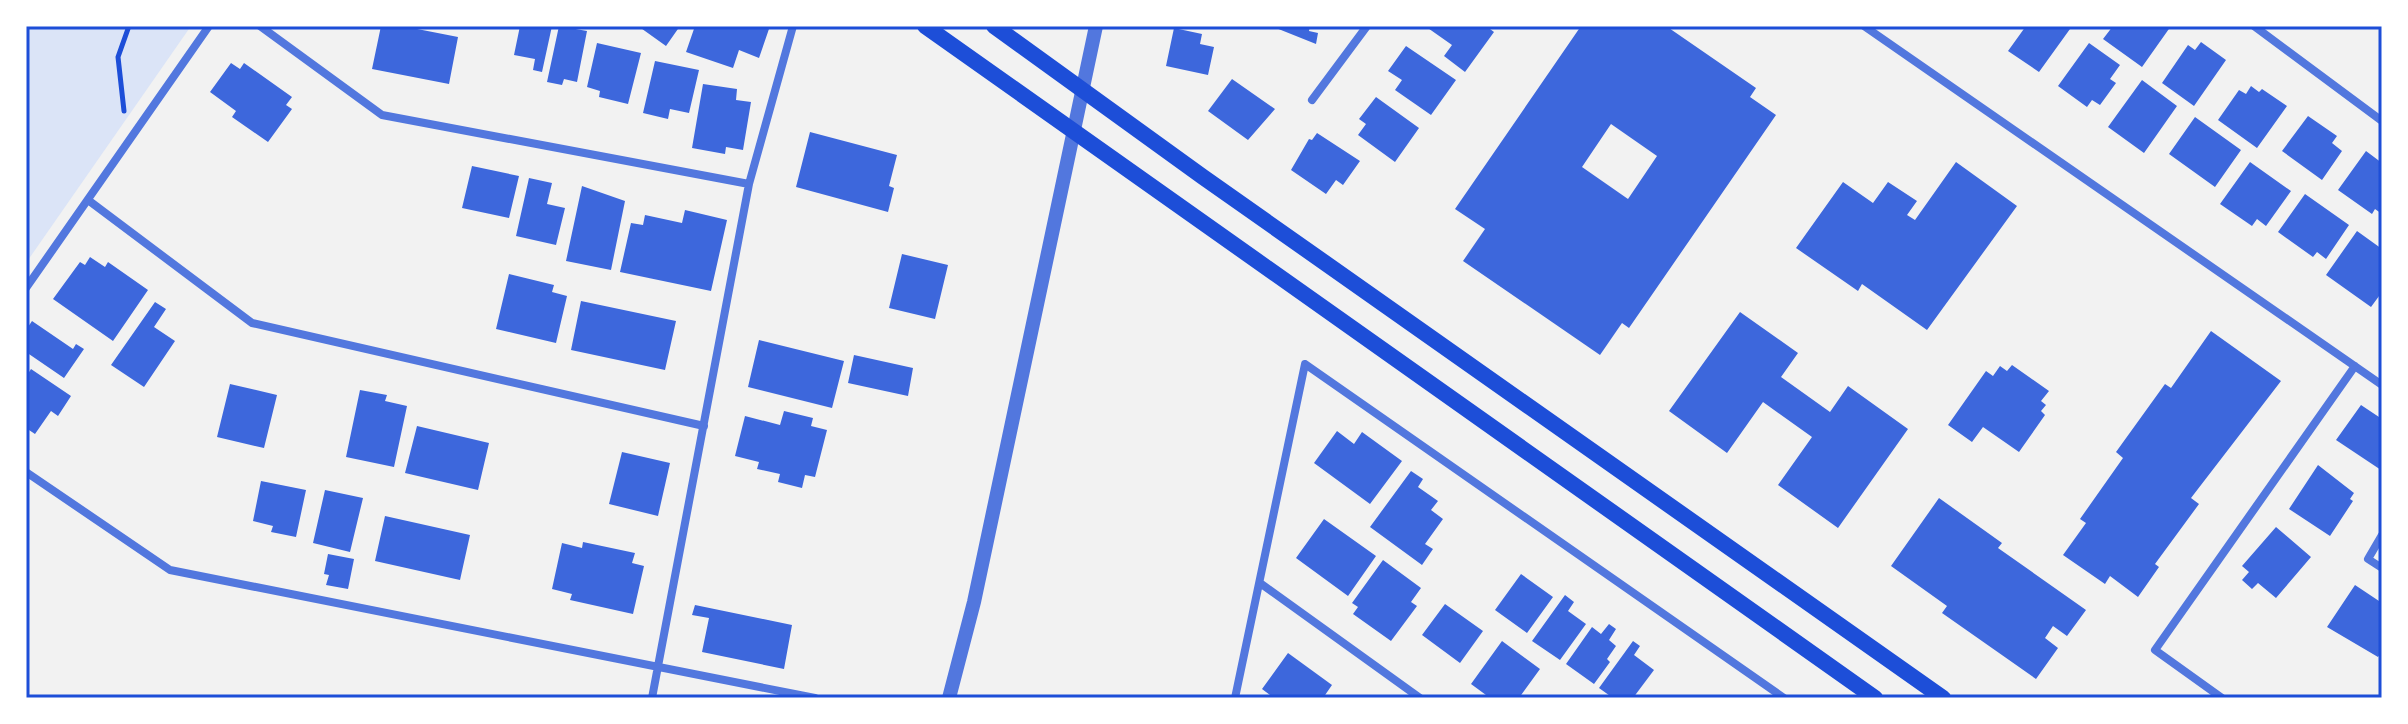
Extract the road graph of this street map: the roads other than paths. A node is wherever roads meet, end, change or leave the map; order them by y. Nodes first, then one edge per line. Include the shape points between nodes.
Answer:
1 (209, 26) edge
2 (260, 26) edge
3 (793, 26) edge
4 (925, 26) edge
5 (994, 26) edge
6 (1096, 26) edge
7 (1367, 26) edge
8 (1864, 26) edge
9 (2254, 26) edge
10 (1081, 88) junction
11 (1312, 100) dead end
12 (2382, 121) edge
13 (1073, 128) junction
14 (749, 184) junction
15 (88, 200) junction
16 (26, 288) edge
17 (2355, 366) junction
18 (2382, 385) edge
19 (704, 426) junction
20 (26, 472) edge
21 (2382, 535) edge
22 (2382, 568) edge
23 (1260, 583) junction
24 (660, 664) junction
25 (652, 698) edge
26 (815, 698) edge
27 (949, 698) edge
28 (1235, 698) edge
29 (1420, 698) edge
30 (1784, 698) edge
31 (1875, 698) edge
32 (1943, 698) edge
33 (2222, 698) edge

1 - 15 street
2 - 14 street via 382,115
3 - 14 street
4 - 13 main road
5 - 10 main road
6 - 10 street
7 - 11 street
8 - 17 street
9 - 12 street
10 - 13 street
10 - 32 main road
13 - 27 street via 974,602
13 - 31 main road
14 - 19 street
15 - 16 street
15 - 19 street via 252,323
17 - 18 street
17 - 33 street via 2155,650
19 - 24 street
20 - 24 street via 170,570
21 - 22 street via 2368,559
23 - 28 street
23 - 29 street
23 - 30 street via 1305,364
24 - 25 street
24 - 26 street

